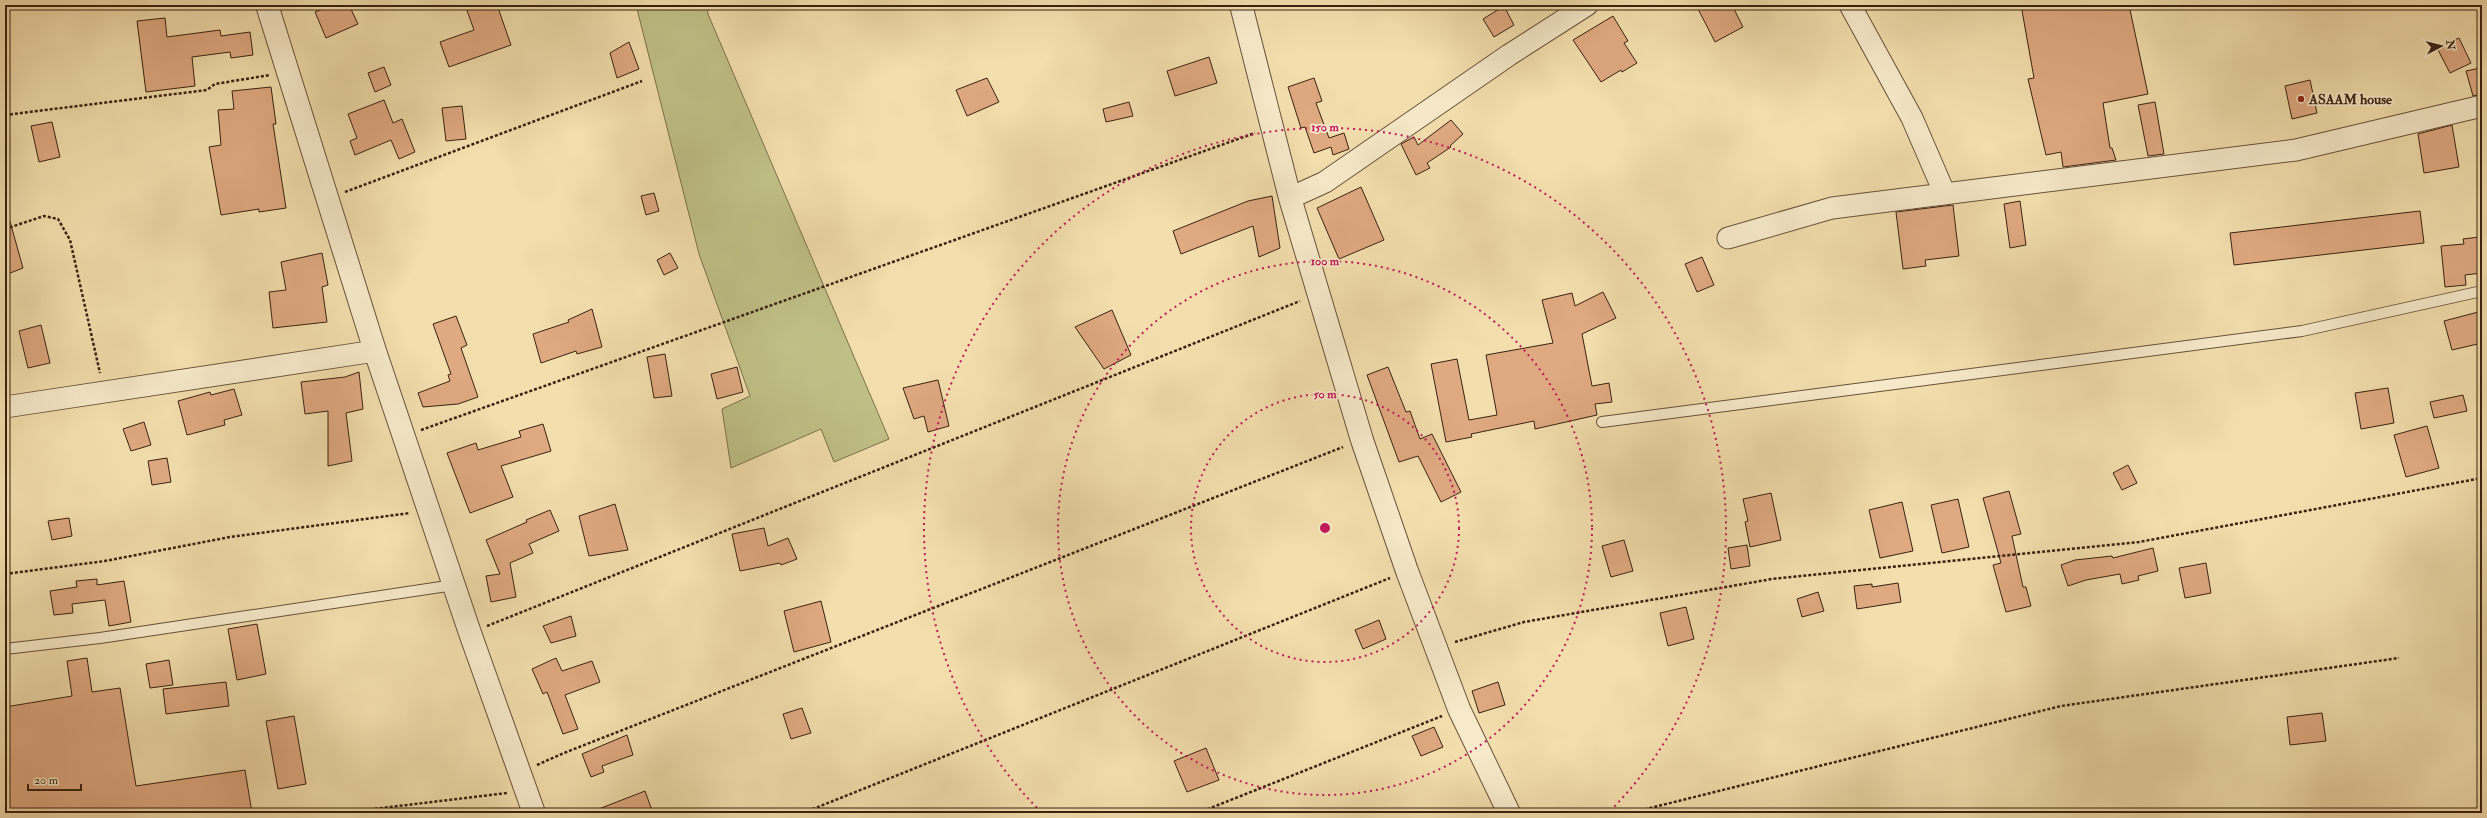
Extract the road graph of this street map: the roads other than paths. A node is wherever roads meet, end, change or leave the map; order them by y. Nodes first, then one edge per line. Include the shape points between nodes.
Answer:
1 (267, 5) edge
2 (1241, 5) edge
3 (1587, 5) edge
4 (1850, 5) edge
5 (2482, 106) edge
6 (1944, 192) junction
7 (1290, 198) junction
8 (1728, 238) dead end
9 (2482, 291) edge
10 (375, 351) junction
11 (5, 407) edge
12 (1602, 422) dead end
13 (454, 585) junction
14 (5, 649) edge
15 (534, 813) edge
16 (1509, 813) edge

1 - 10 street
2 - 7 street
3 - 7 street via 1509,55 1325,182
4 - 6 street via 1912,118
5 - 6 street via 2296,150
6 - 8 street via 1832,208
7 - 16 street via 1362,440 1407,571 1459,709
9 - 12 lane via 2302,331
10 - 11 street
10 - 13 street
13 - 14 lane via 100,638
13 - 15 street

